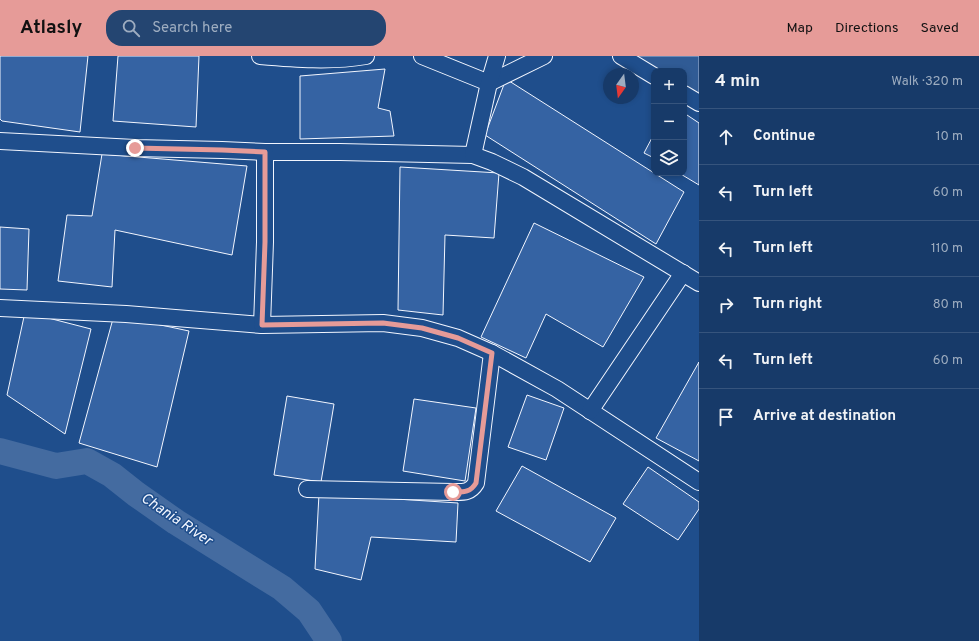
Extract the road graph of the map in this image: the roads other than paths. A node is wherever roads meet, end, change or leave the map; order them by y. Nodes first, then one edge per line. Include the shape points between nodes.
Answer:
1 (260, 56) edge
2 (366, 56) edge
3 (422, 56) edge
4 (497, 56) edge
5 (544, 56) edge
6 (621, 56) edge
7 (651, 74) edge
8 (489, 83) junction
9 (687, 96) edge
10 (699, 103) edge
11 (0, 140) edge
12 (265, 152) junction
13 (473, 155) junction
14 (683, 273) junction
15 (699, 283) edge
16 (0, 308) edge
17 (262, 325) junction
18 (492, 353) junction
19 (590, 411) junction
20 (699, 482) edge
21 (306, 489) dead end

1 - 2 street via 297,60 338,60
3 - 8 street
4 - 8 street
5 - 8 street
6 - 7 street
8 - 13 street
9 - 10 street
11 - 12 street
12 - 13 street
12 - 17 street
13 - 14 street via 523,177
14 - 15 street
14 - 19 street
16 - 17 street
17 - 18 street via 383,323 422,328 458,338
18 - 19 street via 557,389
18 - 21 street via 476,483 473,488 467,492
19 - 20 street

